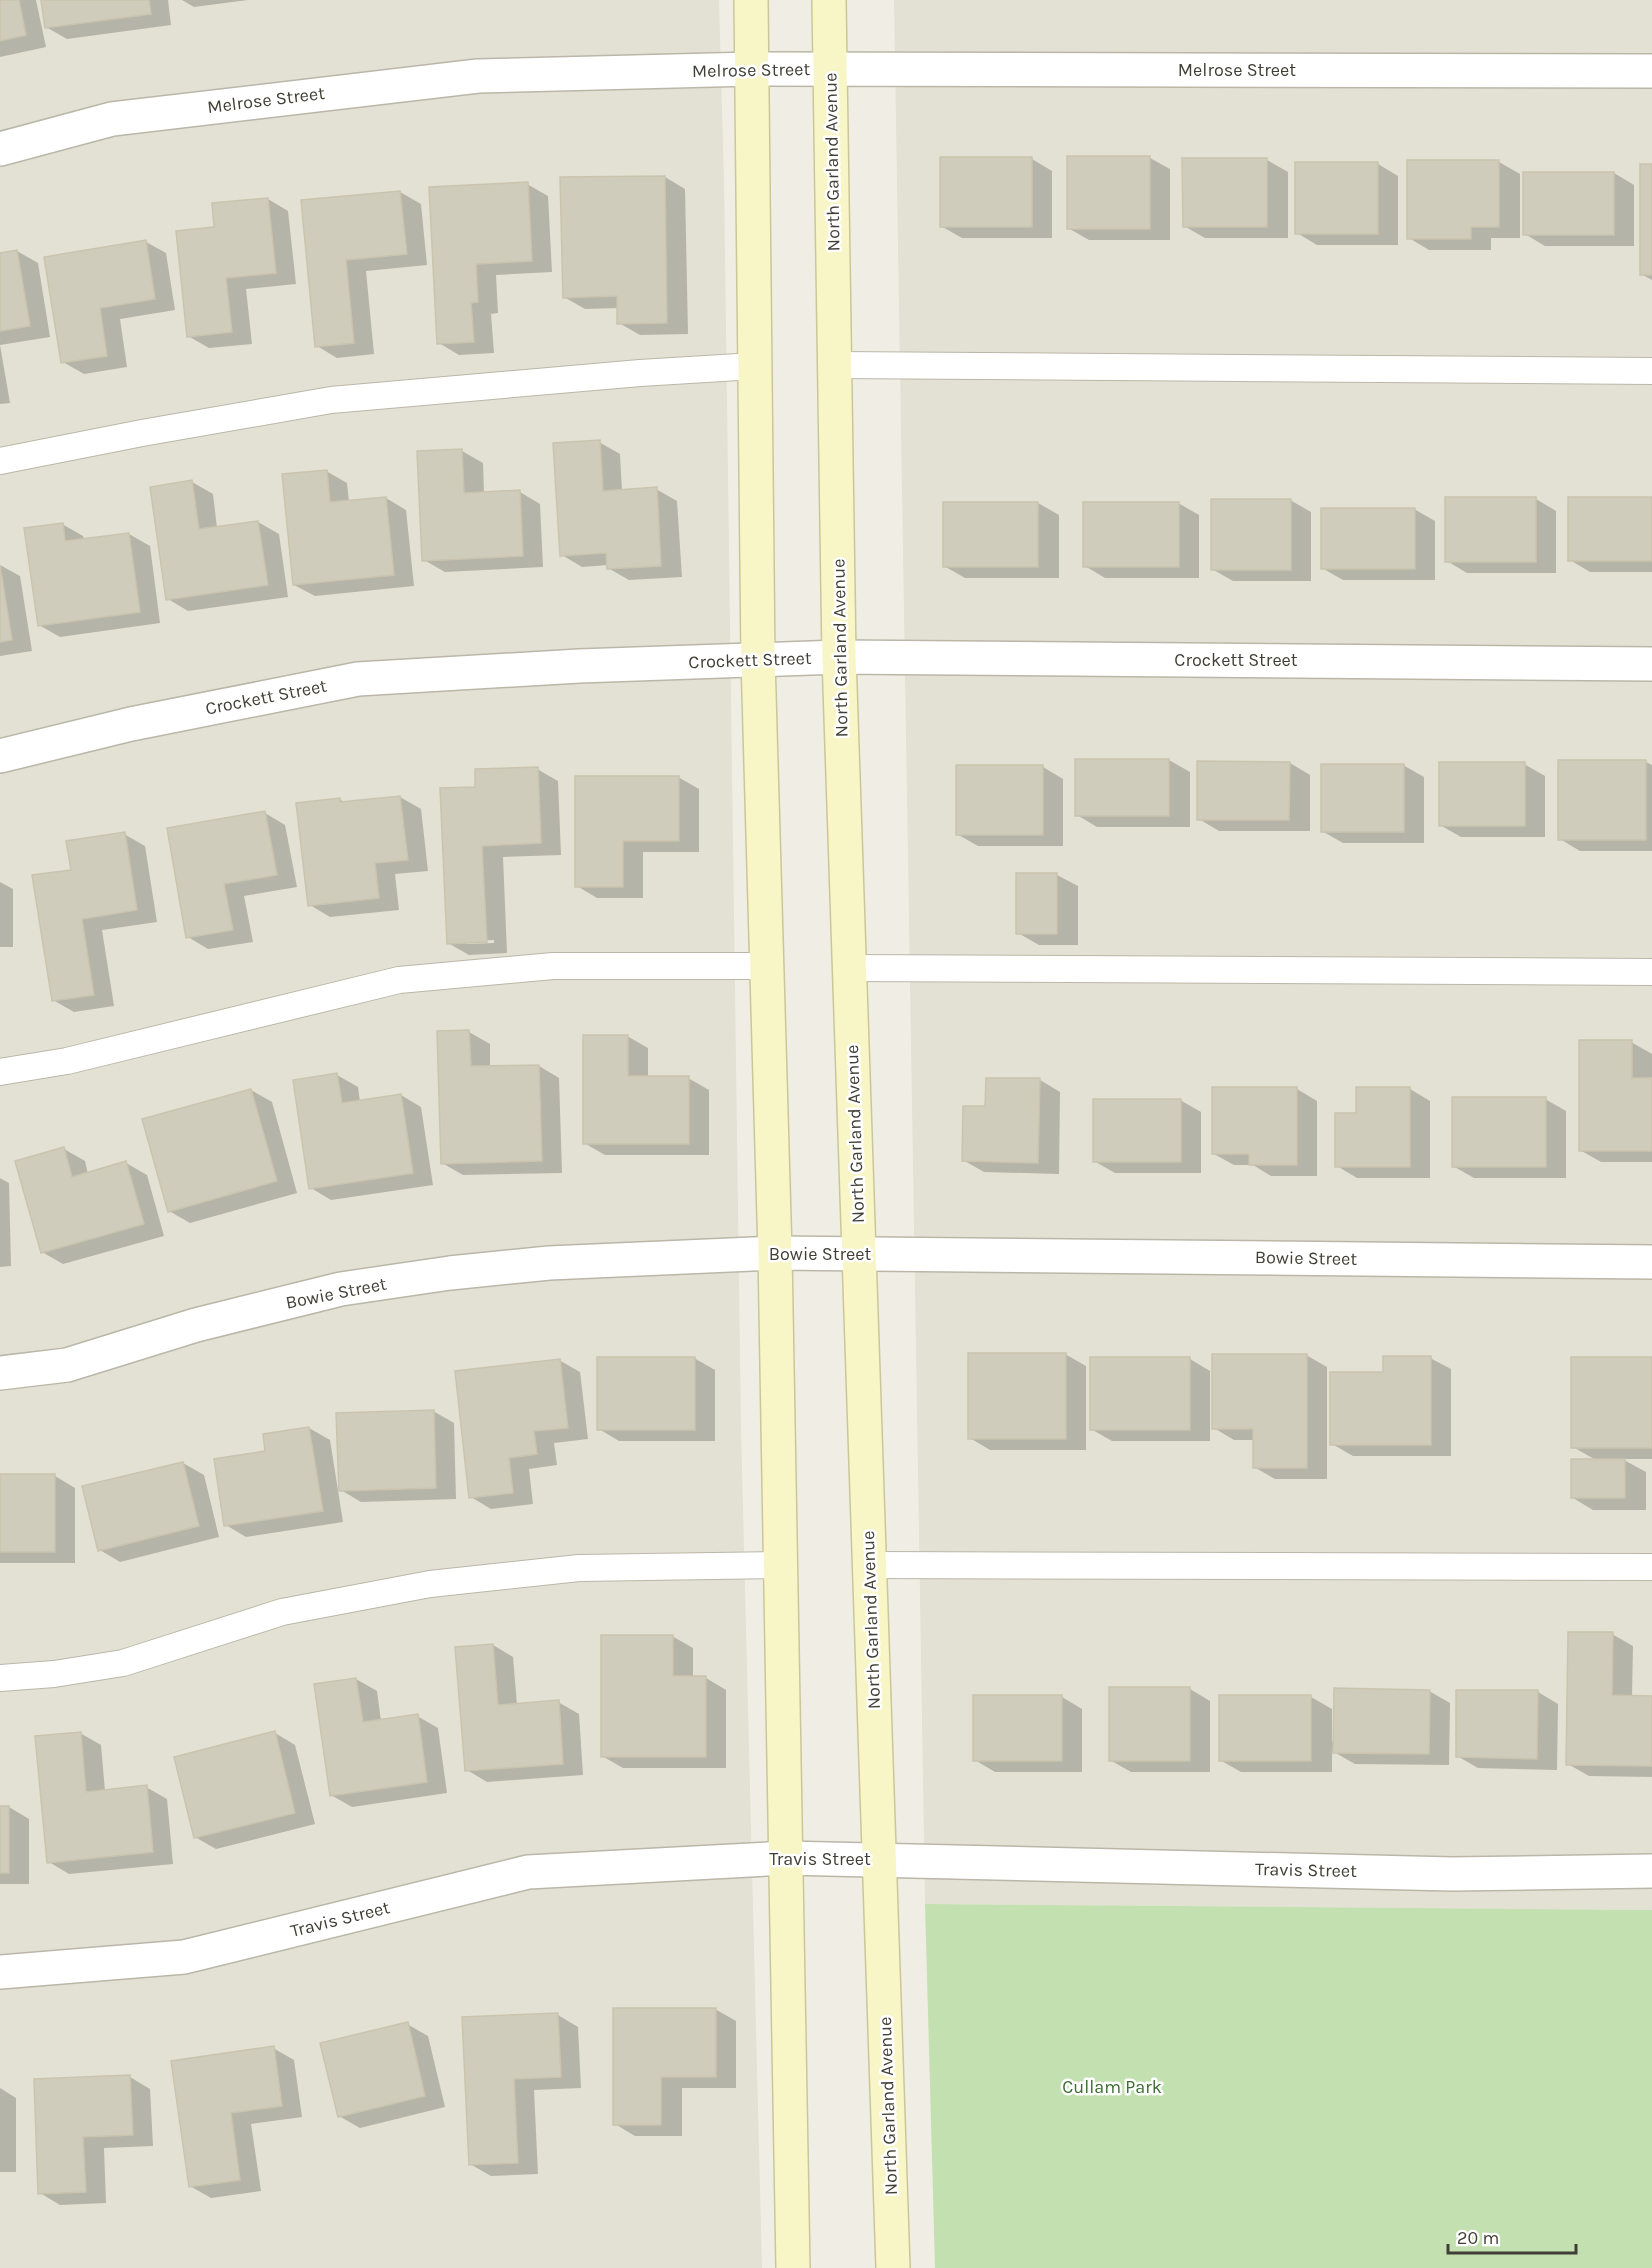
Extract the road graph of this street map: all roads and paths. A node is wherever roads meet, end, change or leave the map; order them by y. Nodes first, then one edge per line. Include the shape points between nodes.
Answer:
1 (751, 0) edge
2 (829, 0) edge
3 (752, 69) junction
4 (831, 69) junction
5 (1652, 71) edge
6 (0, 149) edge
7 (835, 365) junction
8 (755, 366) junction
9 (1652, 370) edge
10 (0, 461) edge
11 (839, 657) junction
12 (758, 659) junction
13 (1652, 664) edge
14 (0, 756) edge
15 (767, 966) junction
16 (849, 968) junction
17 (1652, 972) edge
18 (0, 1072) edge
19 (775, 1253) junction
20 (859, 1253) junction
21 (1652, 1262) edge
22 (0, 1373) edge
23 (780, 1565) junction
24 (869, 1565) junction
25 (1652, 1567) edge
26 (0, 1678) edge
27 (786, 1858) junction
28 (880, 1859) junction
29 (1652, 1871) edge
30 (0, 1972) edge
31 (793, 2268) edge
32 (893, 2268) edge

1 - 3 main road
2 - 4 main road, North Garland Avenue
3 - 4 street, Melrose Street
3 - 6 street, Melrose Street via 455,78 112,119
3 - 8 main road
4 - 5 street, Melrose Street
4 - 7 main road, North Garland Avenue
7 - 9 lane
7 - 11 main road, North Garland Avenue
8 - 10 lane via 332,400
8 - 12 main road
11 - 12 street, Crockett Street
11 - 13 street, Crockett Street
11 - 16 main road, North Garland Avenue
12 - 14 street, Crockett Street via 358,679 131,724
12 - 15 main road
15 - 18 lane via 553,966 399,980 68,1061
15 - 19 main road
16 - 17 lane
16 - 20 main road, North Garland Avenue
19 - 20 street, Bowie Street
19 - 22 street, Bowie Street via 549,1263 341,1289 196,1325 67,1365
19 - 23 main road
20 - 21 street, Bowie Street
20 - 24 main road, North Garland Avenue
23 - 26 lane via 579,1568 430,1584 282,1612 123,1663
23 - 27 main road
24 - 25 lane
24 - 28 main road, North Garland Avenue
27 - 28 street, Travis Street
27 - 30 street, Travis Street via 528,1872 184,1958
27 - 31 main road
28 - 29 street, Travis Street via 1452,1874
28 - 32 main road, North Garland Avenue

